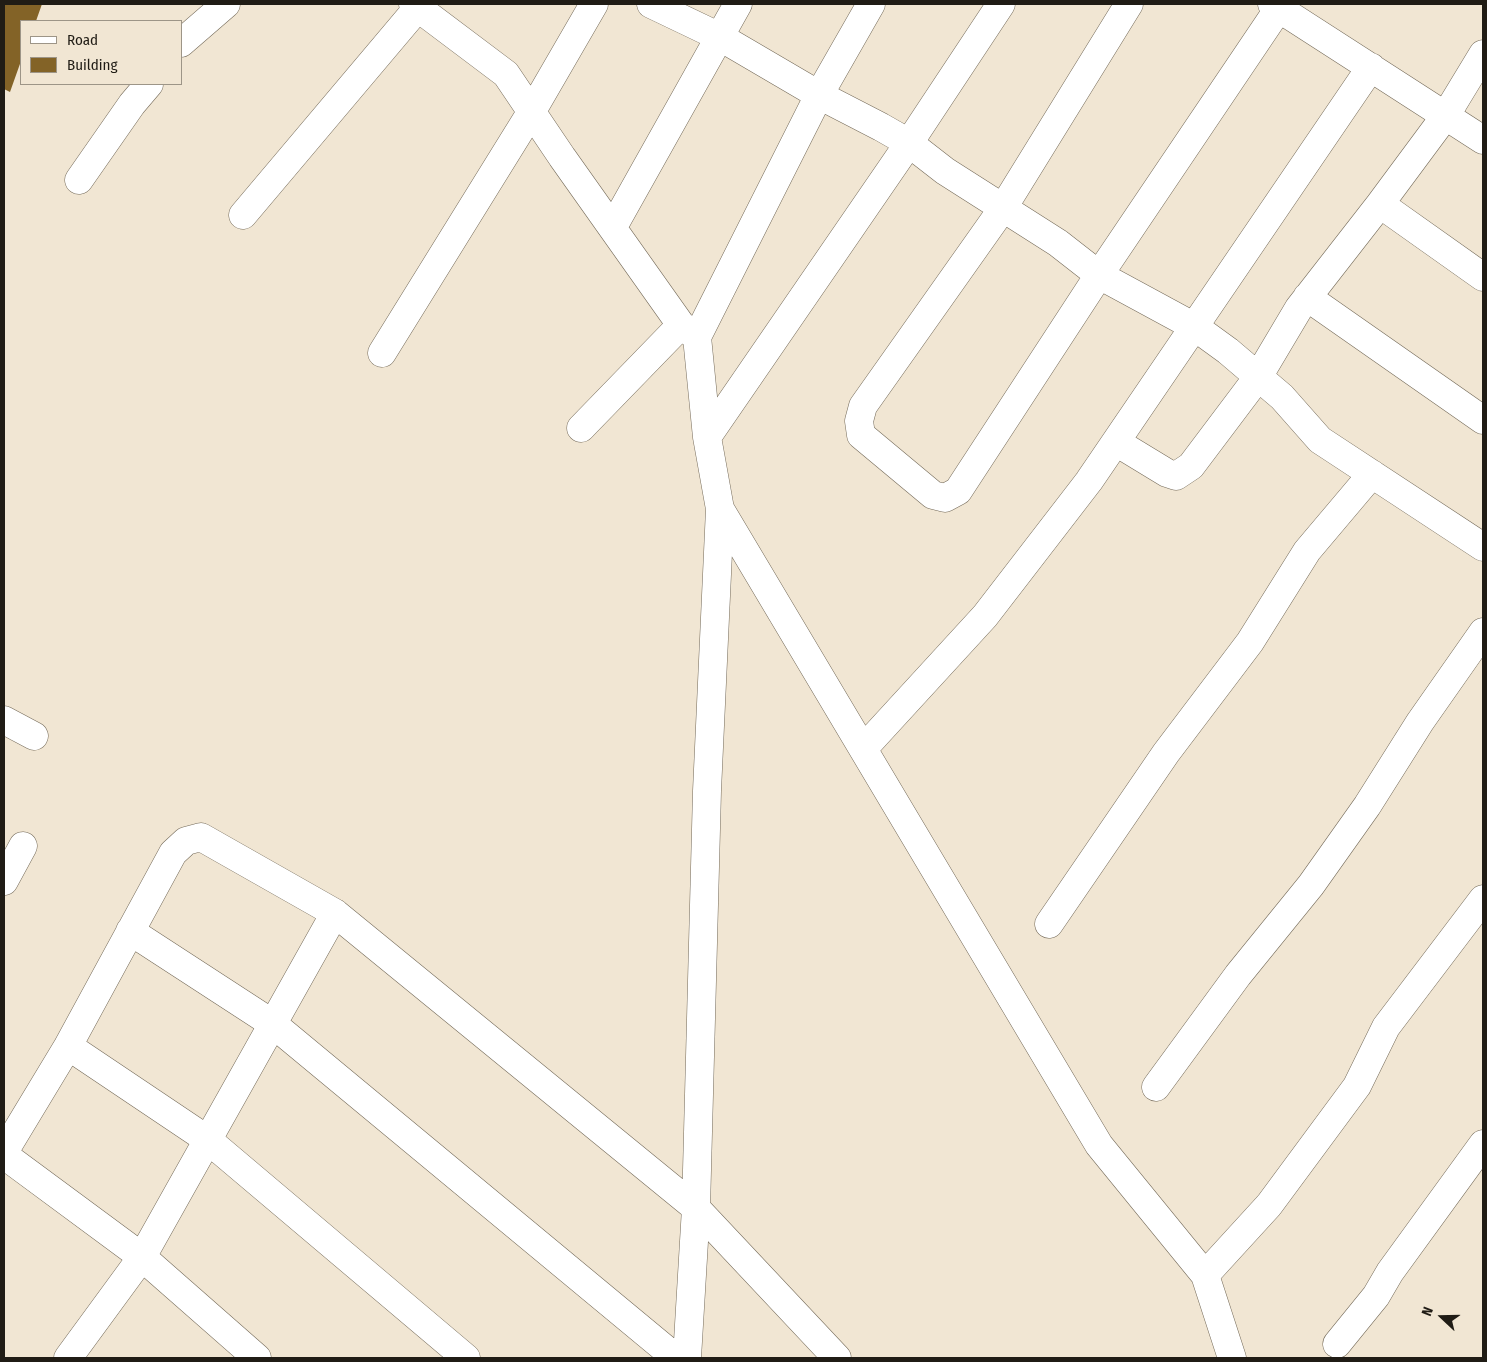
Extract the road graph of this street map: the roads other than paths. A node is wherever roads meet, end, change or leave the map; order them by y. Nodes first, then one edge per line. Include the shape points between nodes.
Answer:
1 (226, 4) edge
2 (594, 4) edge
3 (651, 4) edge
4 (738, 4) edge
5 (871, 4) edge
6 (1001, 4) edge
7 (1129, 4) edge
8 (417, 5) edge
9 (1276, 6) edge
10 (720, 37) junction
11 (182, 43) edge
12 (1483, 54) edge
13 (1371, 67) junction
14 (147, 85) edge
15 (819, 95) junction
16 (532, 111) junction
17 (1446, 115) junction
18 (1483, 140) edge
19 (909, 143) junction
20 (79, 180) dead end
21 (1380, 204) junction
22 (1003, 208) junction
23 (243, 215) dead end
24 (613, 227) junction
25 (1099, 275) junction
26 (1483, 277) edge
27 (1307, 297) junction
28 (1195, 327) junction
29 (689, 331) junction
30 (382, 353) dead end
31 (1258, 377) junction
32 (1483, 420) edge
33 (581, 428) dead end
34 (707, 437) junction
35 (1116, 442) junction
36 (1372, 474) junction
37 (720, 509) junction
38 (1483, 547) edge
39 (1483, 632) edge
40 (4, 720) edge
41 (34, 736) dead end
42 (863, 749) junction
43 (23, 846) dead end
44 (4, 881) edge
45 (1483, 899) edge
46 (335, 913) junction
47 (1049, 924) dead end
48 (130, 931) junction
49 (273, 1024) junction
50 (68, 1046) junction
51 (1156, 1087) dead end
52 (208, 1140) junction
53 (1483, 1144) edge
54 (4, 1154) edge
55 (696, 1208) junction
56 (142, 1257) junction
57 (1205, 1274) junction
58 (1338, 1344) dead end
59 (68, 1358) edge
60 (257, 1358) edge
61 (466, 1358) edge
62 (676, 1358) edge
63 (687, 1358) edge
64 (837, 1358) edge
65 (1232, 1358) edge

1 - 11 street
2 - 16 street
3 - 10 street
4 - 10 street
5 - 15 street
6 - 19 street
7 - 22 street
8 - 16 street via 506,74
8 - 23 street
9 - 13 street
9 - 25 street
10 - 15 street
10 - 24 street
12 - 17 street
13 - 17 street
13 - 28 street
14 - 20 street
15 - 19 street
15 - 29 street
16 - 24 street
16 - 30 street
17 - 18 street
17 - 21 street
19 - 22 street via 945,171
19 - 34 street
21 - 26 street
21 - 27 street
22 - 25 street via 1058,243
22 - 25 street via 868,398 859,422 861,435 933,495 945,498 958,490
24 - 29 street
25 - 28 street
27 - 31 street
27 - 32 street
28 - 31 street
28 - 35 street
29 - 33 street
29 - 34 street
31 - 35 street via 1191,466 1176,476
31 - 36 street via 1282,397 1320,440
34 - 37 street
35 - 42 street via 985,616
36 - 38 street
36 - 47 street via 1307,550 1250,642 1166,753
37 - 42 street
37 - 55 street via 707,791
39 - 51 street via 1328,862 1238,975
40 - 41 street
42 - 57 street via 1099,1145
43 - 44 street
45 - 57 street via 1386,1027 1357,1086 1270,1205
46 - 48 street via 201,837 186,841 173,853
46 - 49 street
46 - 55 street
48 - 49 street
48 - 50 street
49 - 52 street
49 - 62 street
50 - 52 street
50 - 54 street
52 - 56 street
52 - 61 street
53 - 58 street via 1376,1296
54 - 56 street
55 - 63 street
55 - 64 street
56 - 59 street
56 - 60 street
57 - 65 street

